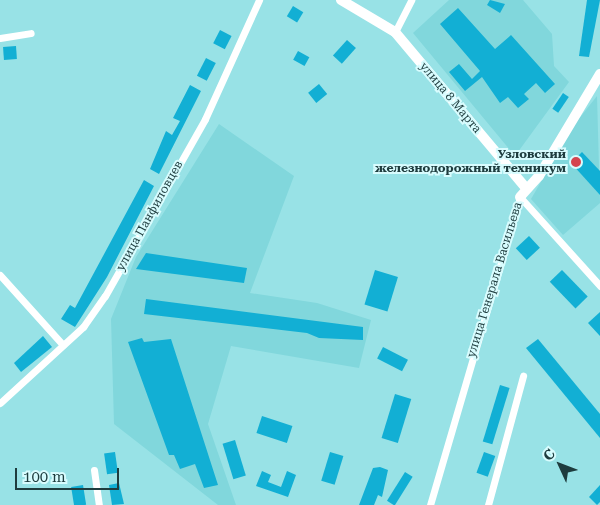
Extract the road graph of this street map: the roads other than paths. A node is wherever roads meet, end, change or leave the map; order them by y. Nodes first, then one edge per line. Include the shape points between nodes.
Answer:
1 (259, 0) edge
2 (341, 0) edge
3 (411, 0) edge
4 (395, 32) junction
5 (32, 33) dead end
6 (0, 38) edge
7 (600, 74) edge
8 (597, 87) edge
9 (522, 192) junction
10 (0, 275) edge
11 (600, 286) edge
12 (63, 345) junction
13 (523, 376) dead end
14 (0, 403) edge
15 (94, 470) dead end
16 (100, 505) edge
17 (430, 505) edge
18 (488, 505) edge

1 - 12 street, улица Панфиловцев via 205,119 105,296 83,328
2 - 4 main road, улица 8 Марта
3 - 4 street
4 - 9 main road, улица 8 Марта
5 - 6 street
7 - 8 main road, улица Генерала Васильева
8 - 9 main road, улица Генерала Васильева via 539,176
9 - 11 street
9 - 17 street, улица Генерала Васильева
10 - 12 street
12 - 14 street, улица Панфиловцев
13 - 18 street
15 - 16 street

